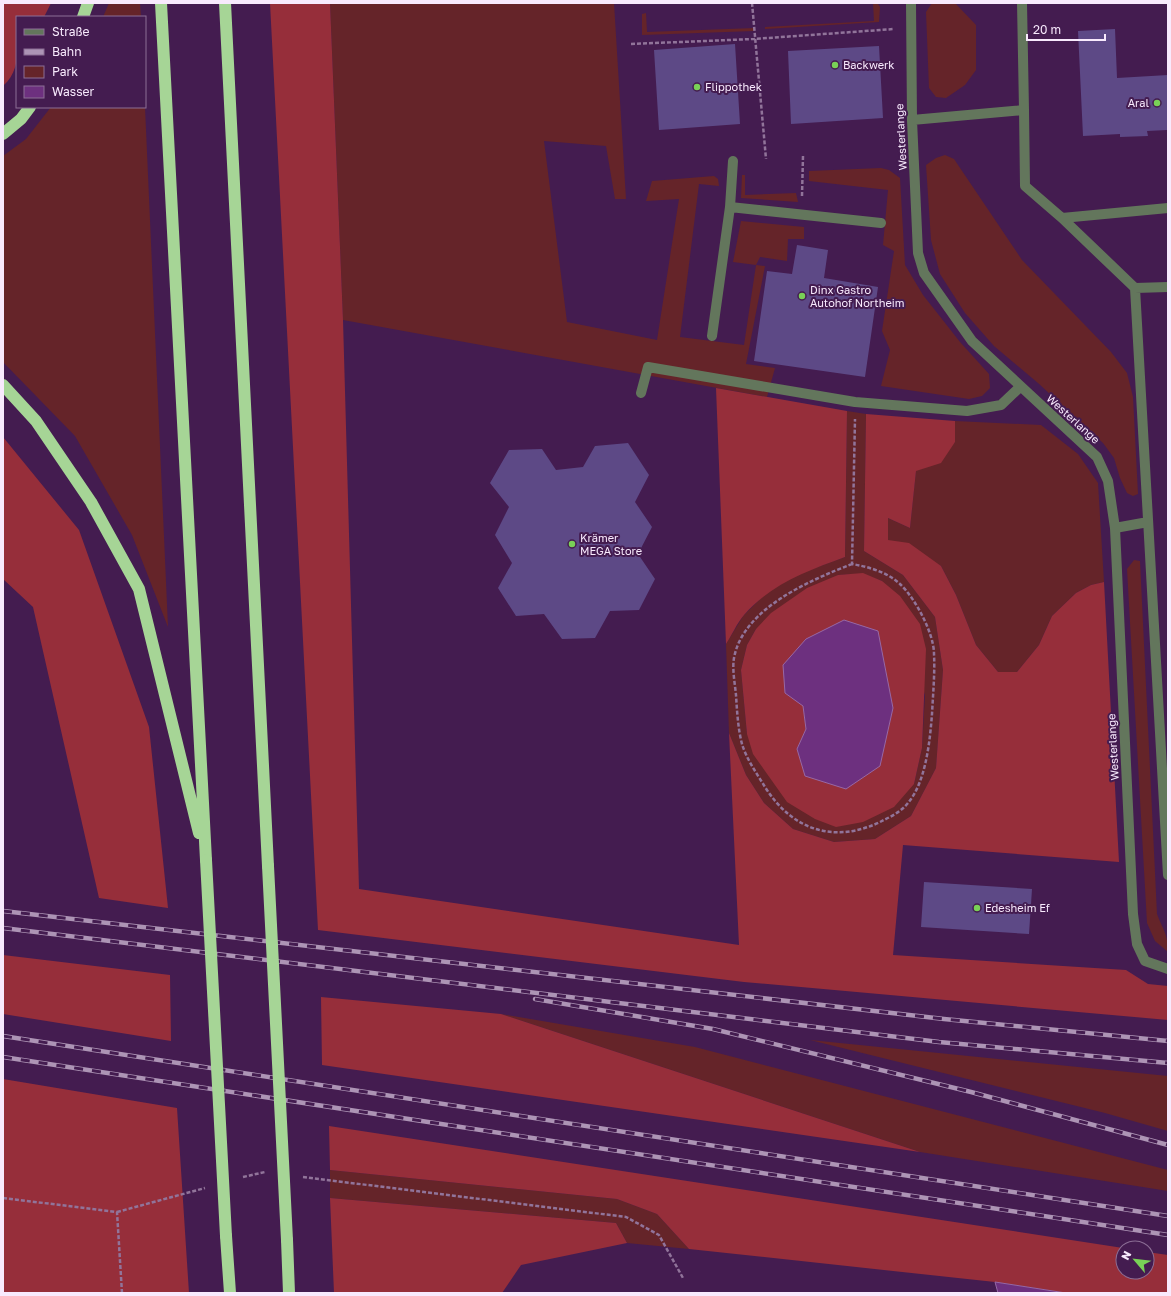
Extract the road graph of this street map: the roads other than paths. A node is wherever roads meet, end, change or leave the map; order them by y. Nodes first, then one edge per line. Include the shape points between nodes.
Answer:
1 (88, 3) edge
2 (161, 3) edge
3 (225, 3) edge
4 (911, 3) edge
5 (1022, 3) edge
6 (83, 16) edge
7 (29, 108) edge
8 (1024, 110) junction
9 (912, 120) junction
10 (3, 134) edge
11 (733, 161) dead end
12 (730, 207) junction
13 (1168, 208) edge
14 (1062, 218) junction
15 (881, 223) dead end
16 (1168, 287) edge
17 (1135, 288) junction
18 (712, 336) dead end
19 (3, 385) edge
20 (1020, 387) junction
21 (641, 393) dead end
22 (1148, 522) junction
23 (1115, 528) junction
24 (206, 860) junction
25 (1168, 875) edge
26 (1168, 969) edge
27 (230, 1293) edge
28 (289, 1293) edge

1 - 6 highway
2 - 24 highway
3 - 28 highway, bridge
4 - 9 street, Westerlange
5 - 8 street
7 - 10 highway via 21,119
8 - 9 street
8 - 14 street via 1025,186
9 - 20 street, Westerlange via 918,253 924,273 972,341
11 - 12 street
12 - 15 street
12 - 18 street
13 - 14 street
14 - 17 street
16 - 17 street
17 - 22 street
19 - 24 highway via 36,421 91,502 139,589
20 - 21 street via 1001,405 967,411 855,402 648,367
20 - 23 street, Westerlange via 1097,457 1108,481
22 - 23 street
22 - 25 street
23 - 26 street, Westerlange via 1136,944 1145,961
24 - 27 highway, bridge

